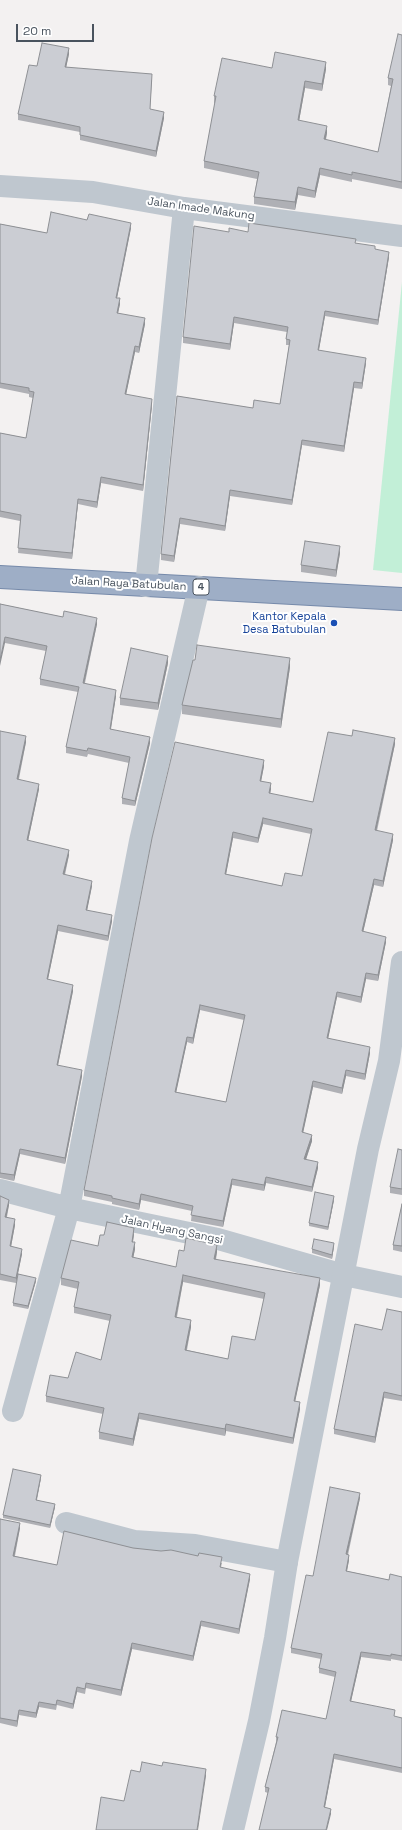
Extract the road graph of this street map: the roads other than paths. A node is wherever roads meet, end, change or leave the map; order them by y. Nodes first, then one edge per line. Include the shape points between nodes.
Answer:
1 (0, 186) edge
2 (184, 208) junction
3 (402, 236) edge
4 (0, 577) edge
5 (146, 586) junction
6 (199, 587) junction
7 (402, 599) edge
8 (402, 962) edge
9 (0, 1190) edge
10 (68, 1208) junction
11 (344, 1275) junction
12 (402, 1287) edge
13 (13, 1410) dead end
14 (66, 1523) dead end
15 (287, 1562) junction
16 (233, 1830) edge

1 - 2 street, Jalan Imade Makung via 93,192
2 - 3 street, Jalan Imade Makung
2 - 5 street
4 - 5 highway, Jalan Raya Batubulan / 4
5 - 6 highway, Jalan Raya Batubulan / 4
6 - 7 highway, Jalan Raya Batubulan / 4
6 - 10 street via 140,841
8 - 11 street via 389,1061 368,1149
9 - 10 street, Jalan Hyang Sangsi
10 - 11 street, Jalan Hyang Sangsi via 218,1240
10 - 13 street
11 - 12 street, Jalan Hyang Sangsi
11 - 15 street
14 - 15 street via 134,1541 195,1546
15 - 16 street via 259,1721

